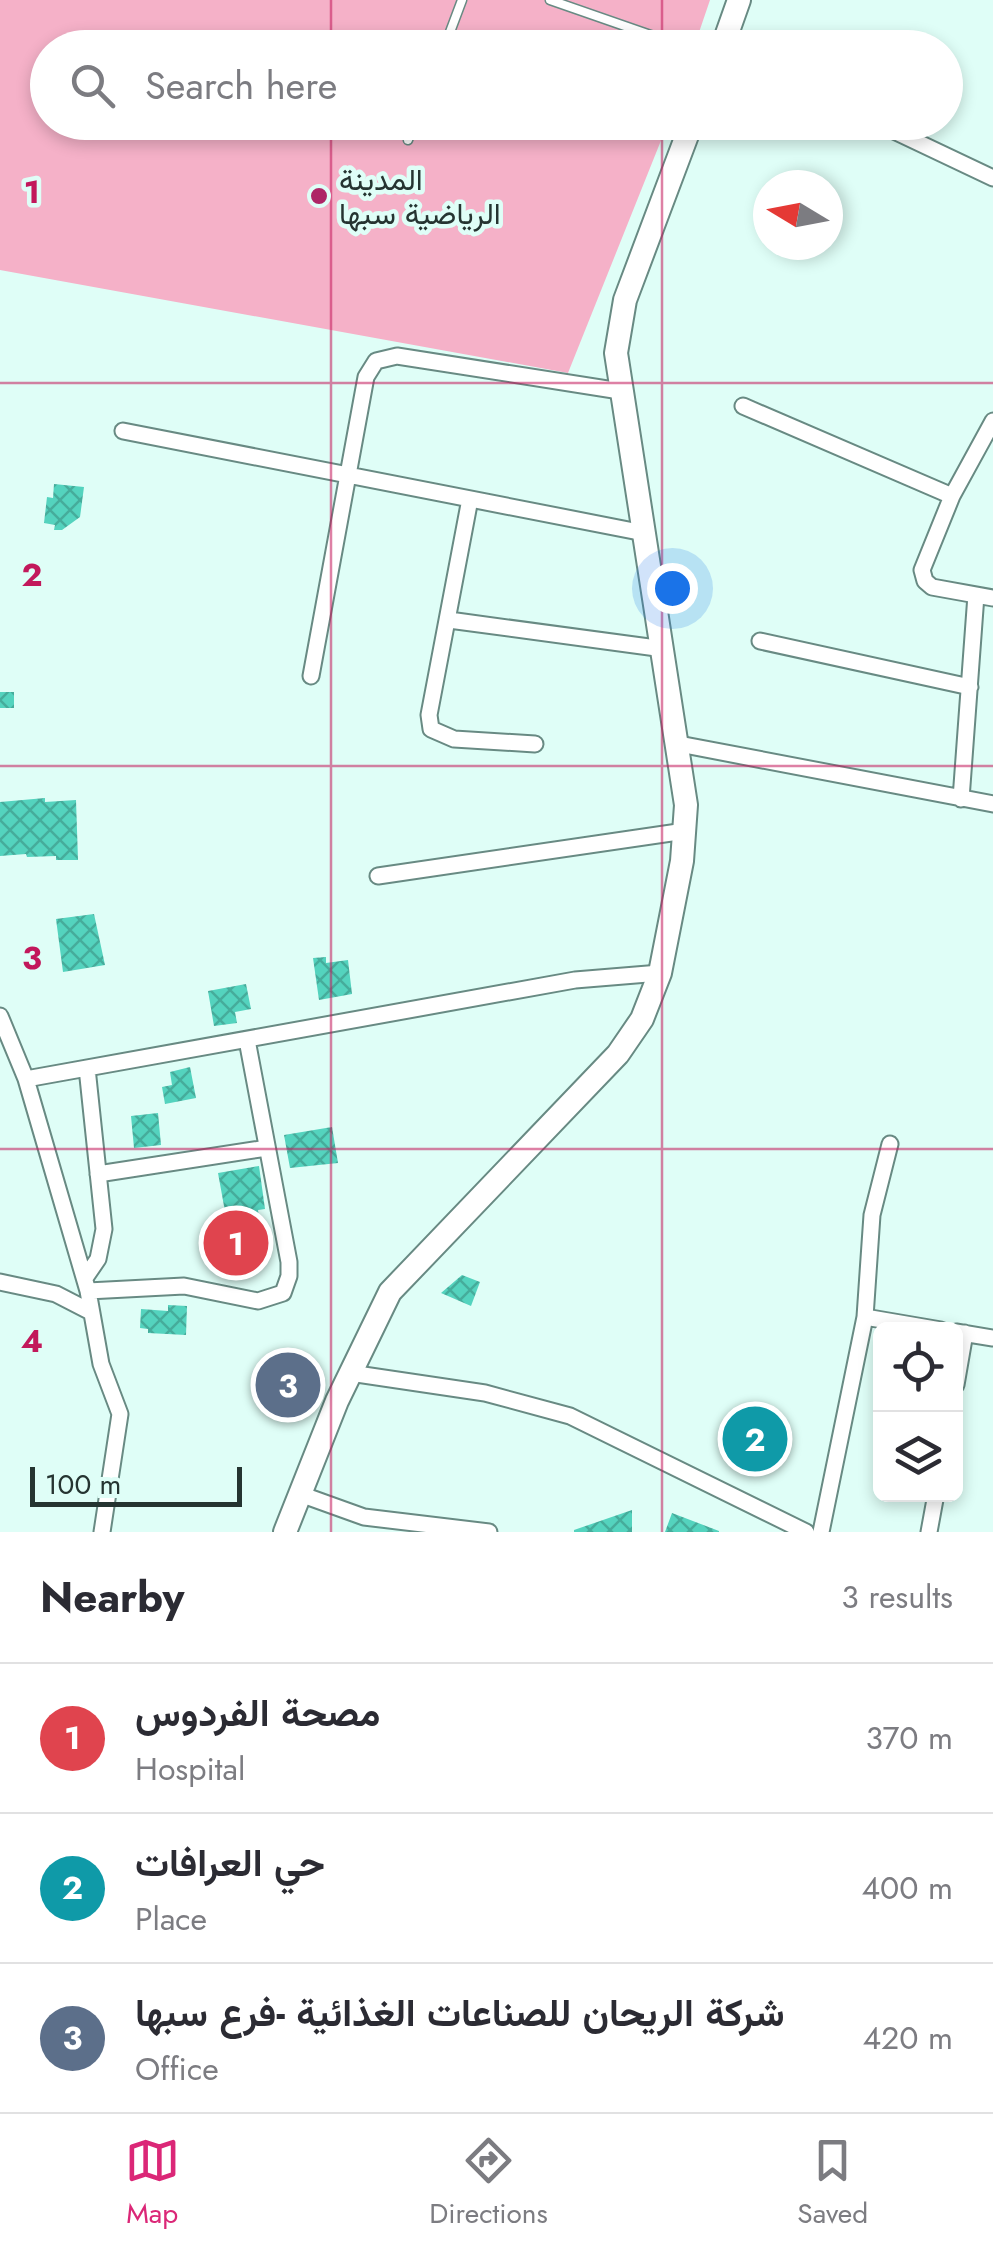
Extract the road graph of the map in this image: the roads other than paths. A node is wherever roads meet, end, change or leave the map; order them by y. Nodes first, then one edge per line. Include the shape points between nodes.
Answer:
1 (462, 0) edge
2 (550, 0) edge
3 (739, 0) edge
4 (451, 30) edge
5 (636, 30) edge
6 (728, 30) edge
7 (685, 140) edge
8 (913, 140) edge
9 (993, 178) edge
10 (620, 391) junction
11 (743, 406) dead end
12 (993, 422) edge
13 (123, 431) dead end
14 (348, 476) junction
15 (952, 496) junction
16 (470, 499) junction
17 (644, 533) junction
18 (976, 595) junction
19 (993, 598) edge
20 (448, 620) junction
21 (760, 641) dead end
22 (664, 649) junction
23 (311, 676) dead end
24 (970, 687) junction
25 (535, 744) dead end
26 (679, 744) junction
27 (961, 799) junction
28 (993, 804) edge
29 (685, 831) junction
30 (378, 876) dead end
31 (660, 973) junction
32 (0, 1016) edge
33 (246, 1040) junction
34 (87, 1068) junction
35 (26, 1080) junction
36 (890, 1144) dead end
37 (267, 1148) junction
38 (98, 1174) junction
39 (0, 1282) edge
40 (86, 1285) junction
41 (91, 1312) junction
42 (865, 1317) junction
43 (894, 1322) edge
44 (963, 1333) edge
45 (993, 1338) edge
46 (350, 1374) junction
47 (300, 1494) junction
48 (935, 1502) edge
49 (102, 1532) edge
50 (285, 1532) edge
51 (489, 1532) edge
52 (806, 1532) edge
53 (821, 1532) edge
54 (929, 1532) edge

1 - 4 lane
2 - 5 lane
3 - 6 street
7 - 10 street via 625,300 616,353
8 - 9 street
10 - 14 street via 382,357 366,377
10 - 17 street
11 - 15 street
12 - 15 street
13 - 14 street
14 - 16 street
14 - 23 street
15 - 18 street via 923,576 932,587
16 - 17 street
16 - 20 street
17 - 22 street
18 - 19 street
18 - 24 street
20 - 22 street
20 - 25 street via 431,729 454,739
21 - 24 street
22 - 26 street
24 - 27 street
26 - 27 street
26 - 29 street
27 - 28 street
29 - 30 street
29 - 31 street
31 - 33 street via 575,980
31 - 46 street via 632,1037 390,1292
32 - 35 street
33 - 34 street
33 - 37 street
34 - 35 street
34 - 38 street
35 - 40 street
36 - 42 street via 872,1216
37 - 38 street
37 - 40 street via 289,1262 282,1292 258,1301 184,1286
38 - 40 street via 103,1239
39 - 41 street via 56,1294
40 - 41 street
41 - 49 street via 120,1414
42 - 43 street
42 - 53 street
44 - 45 street
46 - 47 street
46 - 52 street via 485,1393 570,1416
47 - 50 street
47 - 51 street via 364,1517
48 - 54 street

